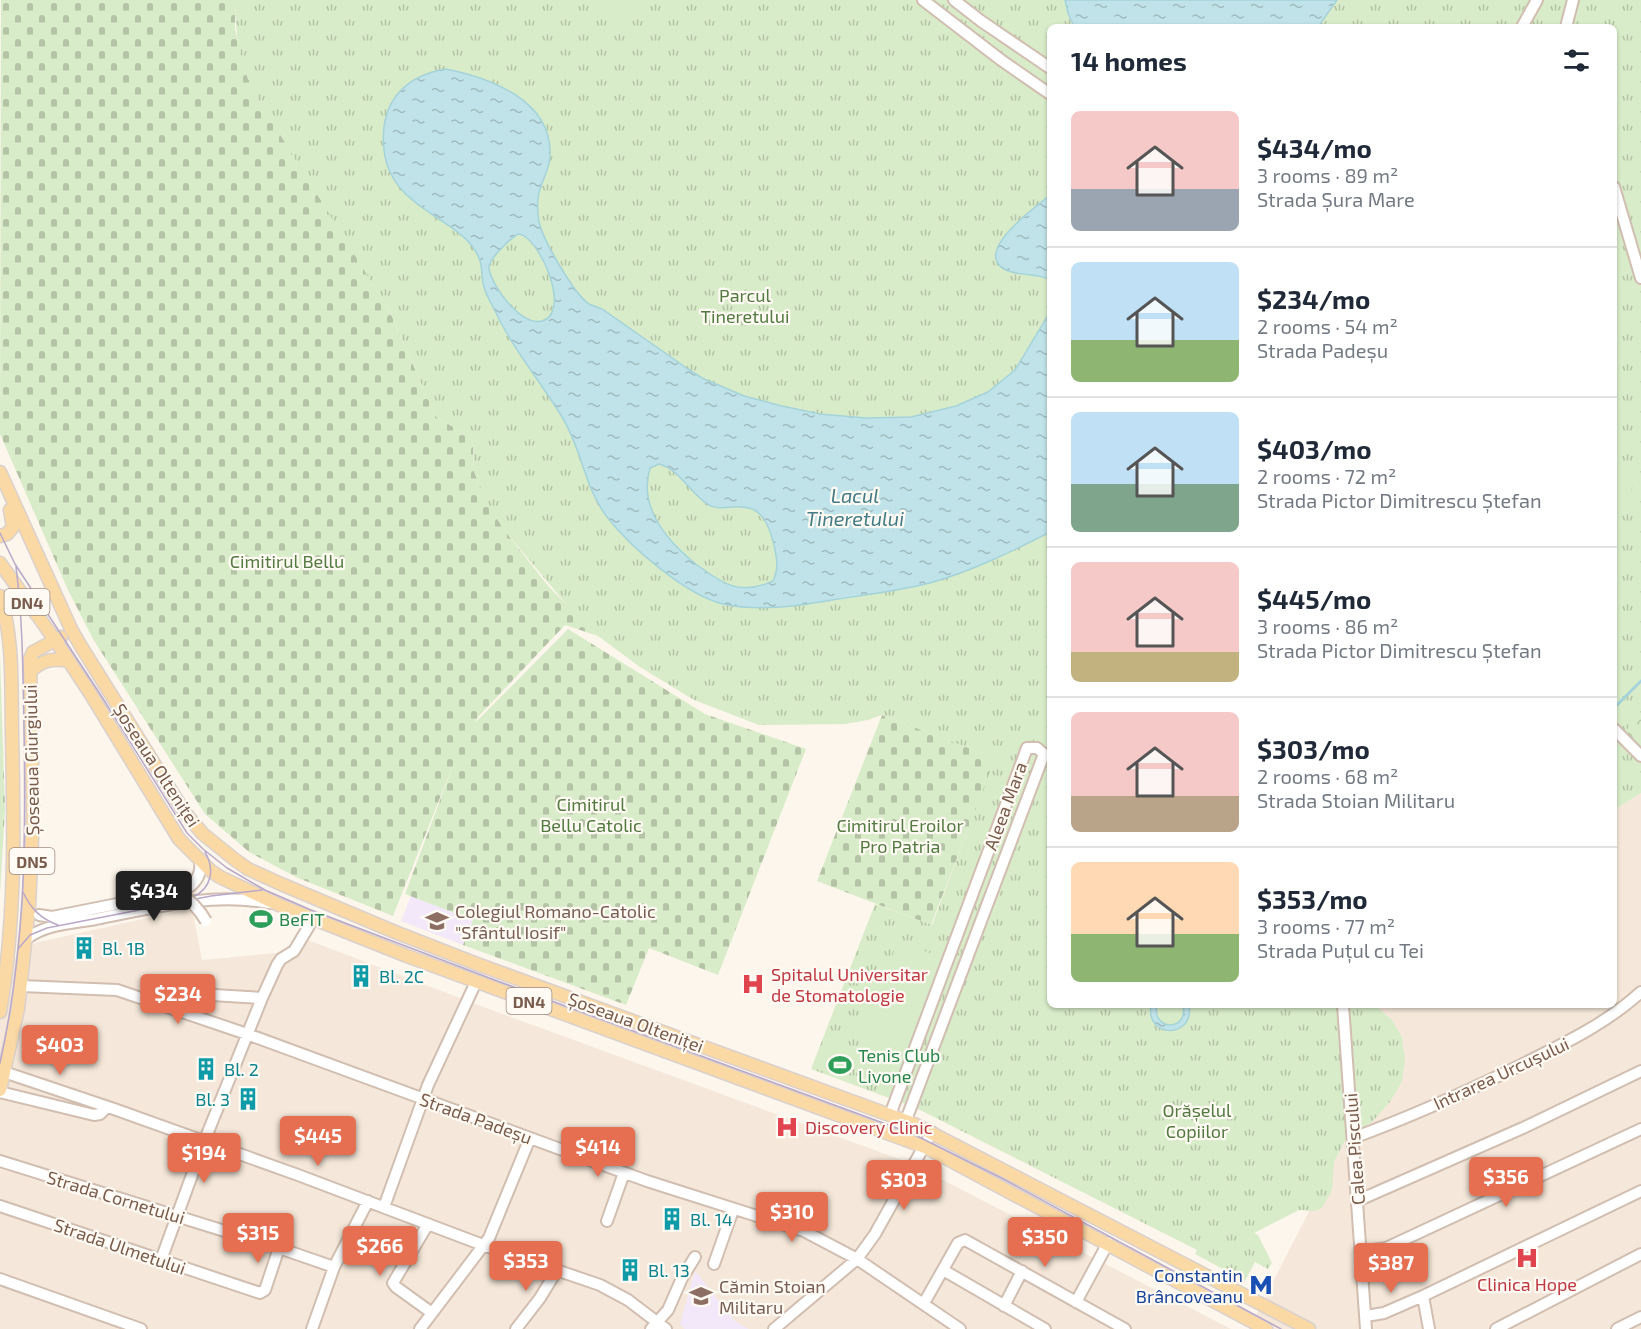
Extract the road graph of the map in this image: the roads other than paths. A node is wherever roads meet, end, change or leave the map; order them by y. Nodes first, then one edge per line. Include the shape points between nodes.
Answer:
1 (923, 0) edge
2 (954, 0) edge
3 (1537, 0) edge
4 (1573, 0) edge
5 (1524, 24) edge
6 (1567, 24) edge
7 (1013, 43) junction
8 (1001, 60) junction
9 (1047, 66) edge
10 (1047, 92) edge
11 (1617, 197) edge
12 (1641, 278) edge
13 (1, 475) edge
14 (0, 536) edge
15 (0, 563) edge
16 (0, 596) edge
17 (72, 631) junction
18 (55, 640) junction
19 (69, 661) junction
20 (30, 672) junction
21 (1617, 732) edge
22 (1641, 756) edge
23 (200, 861) junction
24 (146, 881) dead end
25 (279, 905) junction
26 (29, 906) junction
27 (39, 915) junction
28 (310, 918) junction
29 (206, 921) dead end
30 (58, 926) junction
31 (26, 939) junction
32 (476, 982) junction
33 (21, 986) junction
34 (1641, 992) edge
35 (262, 998) junction
36 (145, 999) junction
37 (1343, 1008) edge
38 (0, 1012) edge
39 (247, 1034) junction
40 (1641, 1071) edge
41 (4, 1072) junction
42 (0, 1091) edge
43 (423, 1099) junction
44 (107, 1107) junction
45 (890, 1115) junction
46 (906, 1120) junction
47 (1641, 1130) edge
48 (932, 1132) junction
49 (530, 1138) junction
50 (1353, 1138) junction
51 (204, 1142) junction
52 (925, 1147) junction
53 (0, 1161) edge
54 (624, 1173) junction
55 (1641, 1191) edge
56 (368, 1202) junction
57 (1357, 1202) junction
58 (0, 1206) edge
59 (384, 1208) junction
60 (733, 1210) junction
61 (176, 1216) junction
62 (607, 1221) dead end
63 (428, 1224) junction
64 (1108, 1243) junction
65 (483, 1245) junction
66 (279, 1248) junction
67 (1361, 1252) junction
68 (1641, 1254) edge
69 (695, 1257) dead end
70 (857, 1259) junction
71 (161, 1260) junction
72 (714, 1264) dead end
73 (334, 1267) junction
74 (557, 1270) junction
75 (943, 1270) junction
76 (1022, 1271) junction
77 (0, 1279) edge
78 (1422, 1296) junction
79 (1076, 1302) junction
80 (924, 1303) junction
81 (1004, 1306) junction
82 (432, 1313) junction
83 (1366, 1316) junction
84 (1641, 1317) edge
85 (654, 1325) edge
86 (1257, 1326) edge
87 (954, 1328) edge
88 (1120, 1328) edge
89 (141, 1329) edge
90 (312, 1329) edge
91 (420, 1329) edge
92 (516, 1329) edge
93 (666, 1329) edge
94 (774, 1329) edge
95 (1045, 1329) edge
96 (1266, 1329) edge
97 (1309, 1329) edge
98 (1366, 1329) edge
99 (1429, 1329) edge
100 (1496, 1329) edge
101 (1617, 1329) edge

1 - 8 street
2 - 7 street
3 - 5 street
4 - 6 street
7 - 8 street
7 - 9 street
8 - 10 street
11 - 12 street
13 - 14 main road via 14,522 10,531
13 - 17 main road, Șoseaua Olteniței
15 - 18 main road, Șoseaua Olteniței / DN4
16 - 38 main road, Șoseaua Giurgiului / DN5 via 8,629 14,816
17 - 18 main road, Șoseaua Giurgiului / DN5
17 - 45 main road, Șoseaua Olteniței / DN4 via 189,818 210,841 248,869 416,940
18 - 19 main road, Șoseaua Olteniței / DN4
18 - 20 main road, Șoseaua Giurgiului / DN5 via 33,652
19 - 20 main road via 43,661
19 - 23 main road, Șoseaua Olteniței / DN4 via 169,825
20 - 26 main road, Șoseaua Giurgiului / DN5 via 33,816
21 - 22 street
23 - 25 main road, Șoseaua Olteniței / DN4 via 228,882
23 - 27 street via 197,880 182,891 52,917
24 - 29 street, bridge via 185,896
25 - 28 main road, Șoseaua Olteniței / DN4
25 - 30 street via 242,899 180,902
26 - 27 street
26 - 31 main road, Șoseaua Giurgiului / DN5
27 - 30 street
28 - 32 main road, Șoseaua Olteniței / DN4
28 - 35 street via 294,951 277,965
30 - 31 street via 39,930
31 - 33 main road, Șoseaua Giurgiului / DN5
32 - 43 street
32 - 52 main road, Șoseaua Olteniței / DN4
33 - 36 street, Strada Padeșu via 117,990
33 - 41 main road, Șoseaua Giurgiului / DN5
34 - 50 street, Intrarea Urcușului via 1615,1014 1567,1042 1448,1099
35 - 36 street via 148,991
35 - 39 street
36 - 39 street, Strada Padeșu
37 - 50 street, Calea Piscului
39 - 43 street, Strada Padeșu
39 - 51 street
40 - 57 street
41 - 42 main road, Șoseaua Giurgiului / DN5
41 - 44 street
42 - 44 street via 94,1115
43 - 49 street, Strada Padeșu
43 - 59 street
44 - 51 street
45 - 46 main road, Șoseaua Olteniței / DN4
45 - 46 street, Aleea Mara via 1027,748 1037,748 1044,754
46 - 48 main road, Șoseaua Olteniței / DN4
47 - 67 street via 1402,1241
48 - 52 street
48 - 97 main road, Șoseaua Olteniței / DN4
49 - 54 street, Strada Padeșu
49 - 65 street via 492,1233
50 - 57 street, Calea Piscului
51 - 56 street
51 - 61 street
52 - 64 main road, Șoseaua Olteniței / DN4
52 - 70 street
53 - 61 street, Strada Cornetului
54 - 60 street, Strada Padeșu
54 - 62 street
55 - 78 street
56 - 59 street
56 - 73 street
57 - 67 street, Calea Piscului
58 - 71 street, Strada Ulmetului
59 - 63 street
60 - 70 street, Strada Padeșu via 804,1232
60 - 72 street
61 - 66 street, Strada Cornetului
61 - 71 street
63 - 65 street
63 - 82 street via 393,1283
64 - 79 street
64 - 86 main road, Șoseaua Olteniței / DN4
65 - 74 street
65 - 82 street
66 - 71 street, Strada Ulmetului via 265,1290 260,1293
66 - 73 street, Strada Cornetului
67 - 83 street, Calea Piscului
68 - 100 street
69 - 85 street via 668,1310
70 - 80 street, Strada Padeșu
70 - 94 street
73 - 90 street
74 - 85 street via 612,1291
74 - 92 street
75 - 76 street via 962,1240
75 - 80 street
75 - 81 street
76 - 79 street
76 - 81 street
77 - 89 street
78 - 83 street via 1384,1313
78 - 99 street
79 - 88 street
80 - 87 street, Strada Padeșu
81 - 95 street
82 - 91 street
83 - 98 street, Calea Piscului
84 - 101 street
85 - 93 street
86 - 96 main road, Șoseaua Olteniței / DN4

